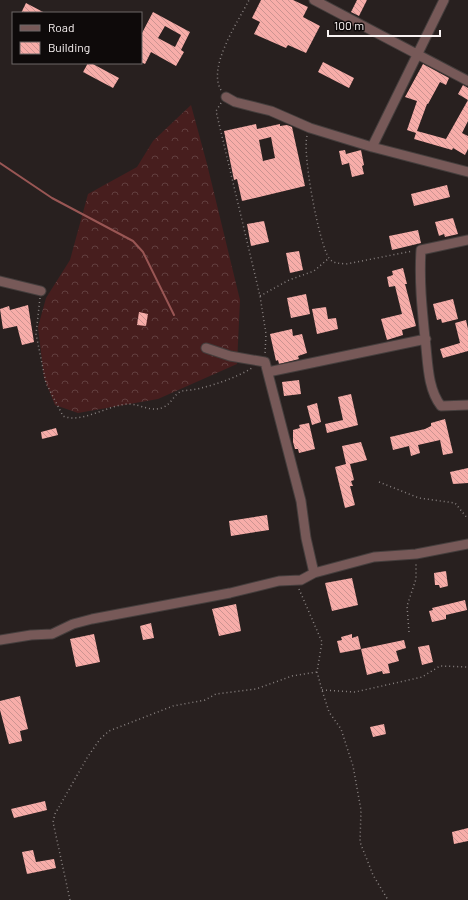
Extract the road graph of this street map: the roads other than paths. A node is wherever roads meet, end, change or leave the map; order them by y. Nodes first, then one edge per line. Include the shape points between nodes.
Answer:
1 (314, 0) edge
2 (444, 0) edge
3 (418, 55) junction
4 (468, 81) edge
5 (226, 97) road end
6 (372, 147) junction
7 (468, 172) edge
8 (468, 240) edge
9 (0, 281) edge
10 (41, 291) road end
11 (426, 339) junction
12 (206, 348) dead end
13 (268, 372) junction
14 (468, 405) edge
15 (468, 544) edge
16 (314, 573) junction
17 (0, 640) edge

1 - 3 street
2 - 3 street
3 - 4 street
3 - 6 street
5 - 6 street via 235,102 271,111 310,128
6 - 7 street
8 - 11 street via 421,250 420,287
9 - 10 street
11 - 13 street
11 - 14 street via 429,373 436,399 441,406
12 - 13 street via 230,356 264,362
13 - 16 street via 301,501
15 - 16 street via 416,554 374,557
16 - 17 street via 310,577 296,581 279,582 92,619 52,634

